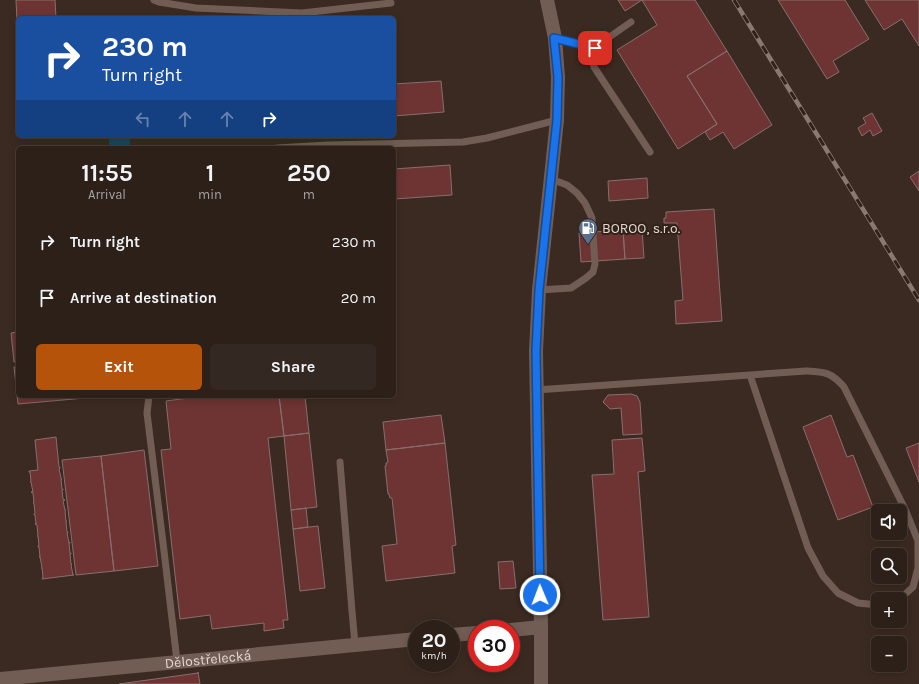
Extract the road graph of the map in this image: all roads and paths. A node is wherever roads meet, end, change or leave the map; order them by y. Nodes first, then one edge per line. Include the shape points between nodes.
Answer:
1 (154, 0) edge
2 (547, 0) edge
3 (391, 3) dead end
4 (631, 22) dead end
5 (554, 38) junction
6 (595, 48) junction
7 (557, 120) junction
8 (310, 146) edge
9 (650, 152) dead end
10 (551, 179) junction
11 (539, 290) junction
12 (750, 375) junction
13 (536, 390) junction
14 (149, 398) edge
15 (340, 462) dead end
16 (907, 593) edge
17 (871, 604) edge
18 (541, 627) junction
19 (520, 629) edge
20 (408, 639) edge
21 (355, 644) junction
22 (176, 662) junction
23 (0, 679) edge
24 (541, 684) edge

1 - 3 lane via 196,8 302,12
2 - 5 street
4 - 6 lane
5 - 6 lane
5 - 7 street via 558,77
6 - 9 lane via 592,57 594,66
7 - 8 lane via 463,142
7 - 10 street
10 - 11 street
10 - 11 lane via 577,192 585,203 592,218 595,264 593,272 571,288
11 - 13 street
12 - 13 lane
12 - 16 lane via 823,372 836,378 844,387 905,509 918,541 918,568 914,587
12 - 17 lane via 808,548 823,576 838,593 858,603
13 - 18 street
14 - 22 lane via 147,413
15 - 21 lane
18 - 19 street
18 - 24 street
20 - 21 street, Dělostřelecká
21 - 22 street, Dělostřelecká
22 - 23 street, Dělostřelecká

